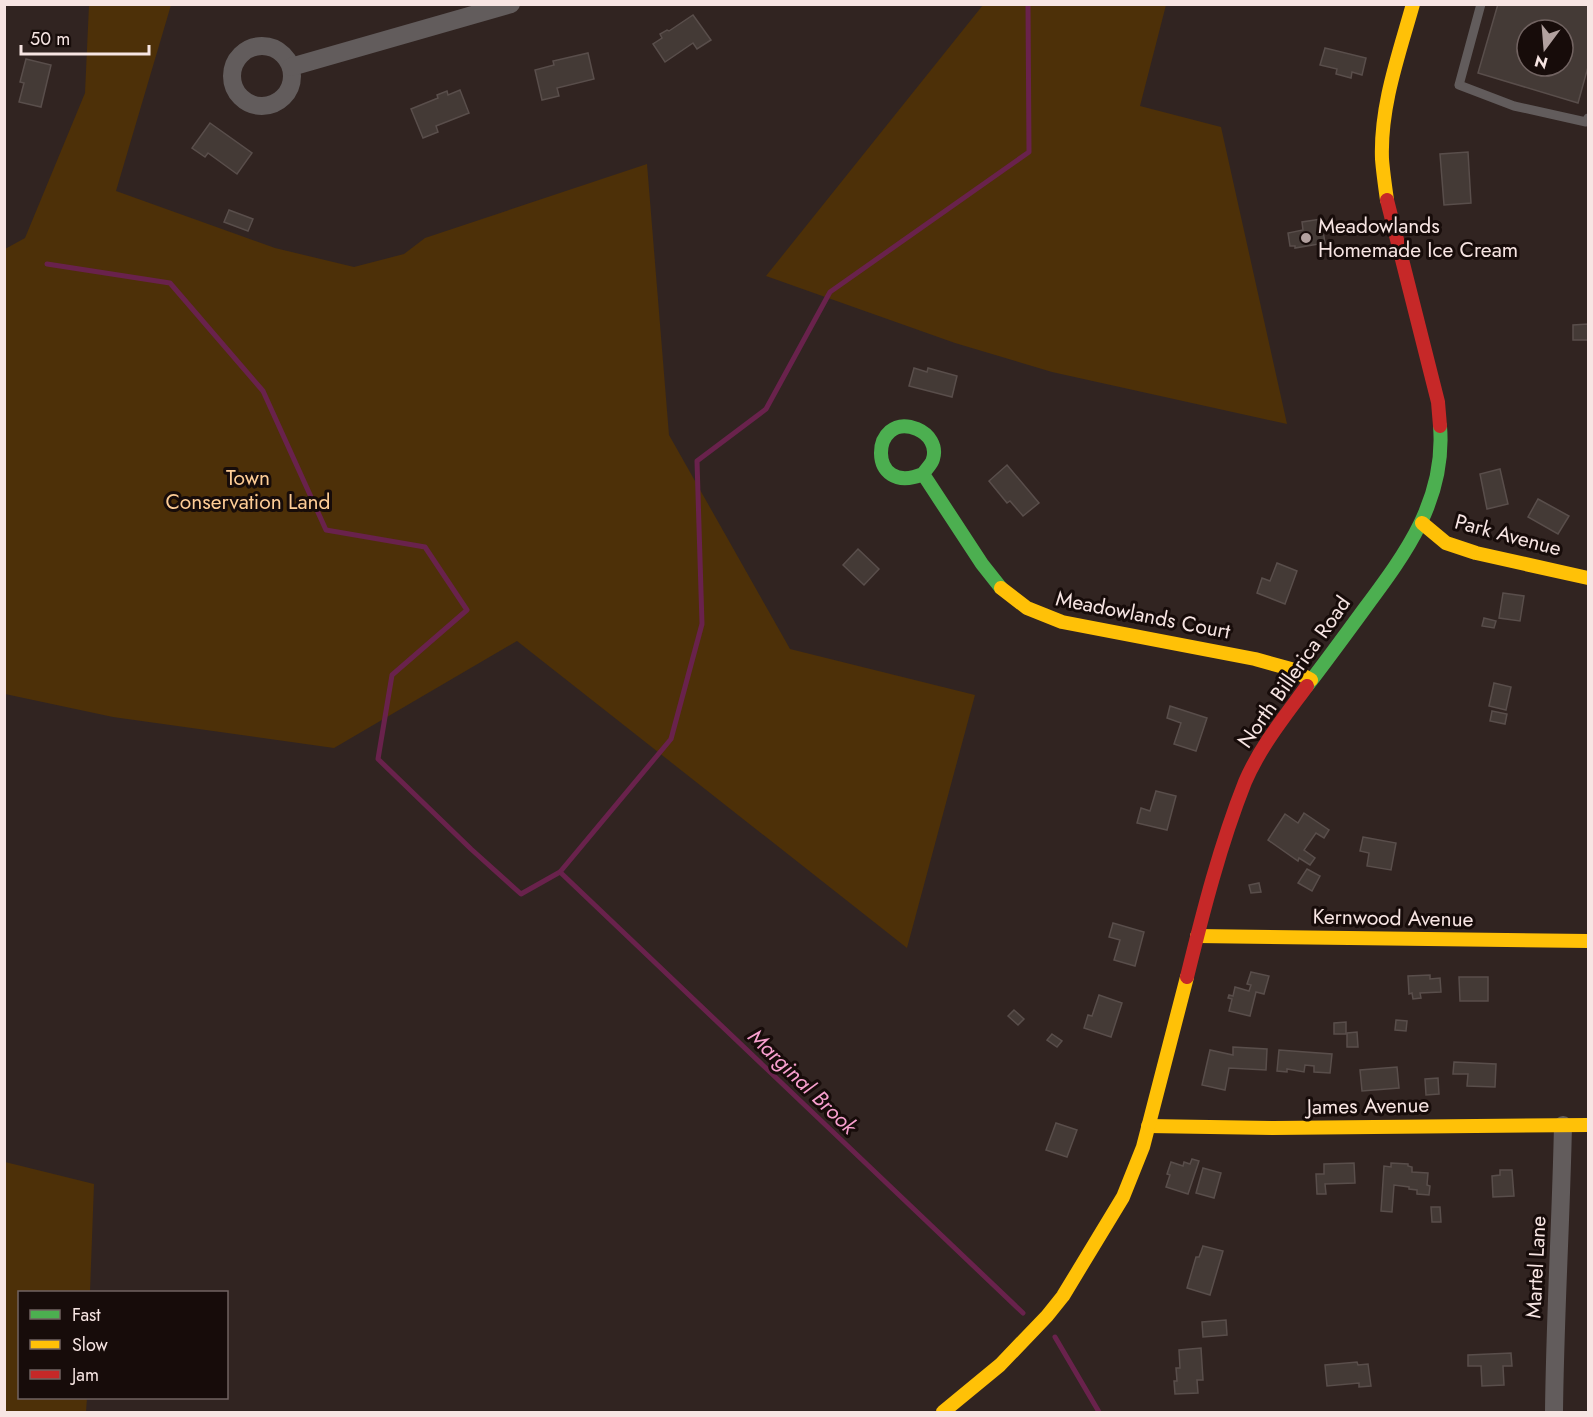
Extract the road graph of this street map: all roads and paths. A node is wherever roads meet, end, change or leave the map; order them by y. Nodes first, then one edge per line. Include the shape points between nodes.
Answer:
1 (511, 4) edge
2 (1413, 4) edge
3 (1481, 4) edge
4 (291, 67) dead end
5 (1588, 118) edge
6 (923, 474) junction
7 (1422, 523) junction
8 (1588, 578) edge
9 (1311, 680) junction
10 (1197, 936) junction
11 (1588, 941) edge
12 (1563, 1125) junction
13 (1588, 1125) edge
14 (1149, 1126) junction
15 (943, 1413) edge
16 (1554, 1413) edge

1 - 4 street
2 - 7 main road, North Billerica Road via 1394,70 1382,158 1387,203 1438,402 1441,439 1437,477
3 - 5 lane via 1459,85 1514,106 1586,122
6 - 6 main road via 933,460 934,450 927,434 911,426 893,429 880,451 884,467 898,478 915,479
6 - 9 main road, Meadowlands Court via 989,576 1026,609 1062,622 1255,659 1291,669
7 - 8 main road, Park Avenue via 1446,543 1476,553
7 - 9 main road, North Billerica Road via 1403,557
9 - 10 main road, North Billerica Road via 1270,735 1245,781
10 - 11 main road, Kernwood Avenue
10 - 14 main road, North Billerica Road
12 - 13 main road, James Avenue
12 - 14 main road, James Avenue
12 - 16 street, Martel Lane
14 - 15 main road, North Billerica Road via 1123,1197 1064,1296 1000,1365

